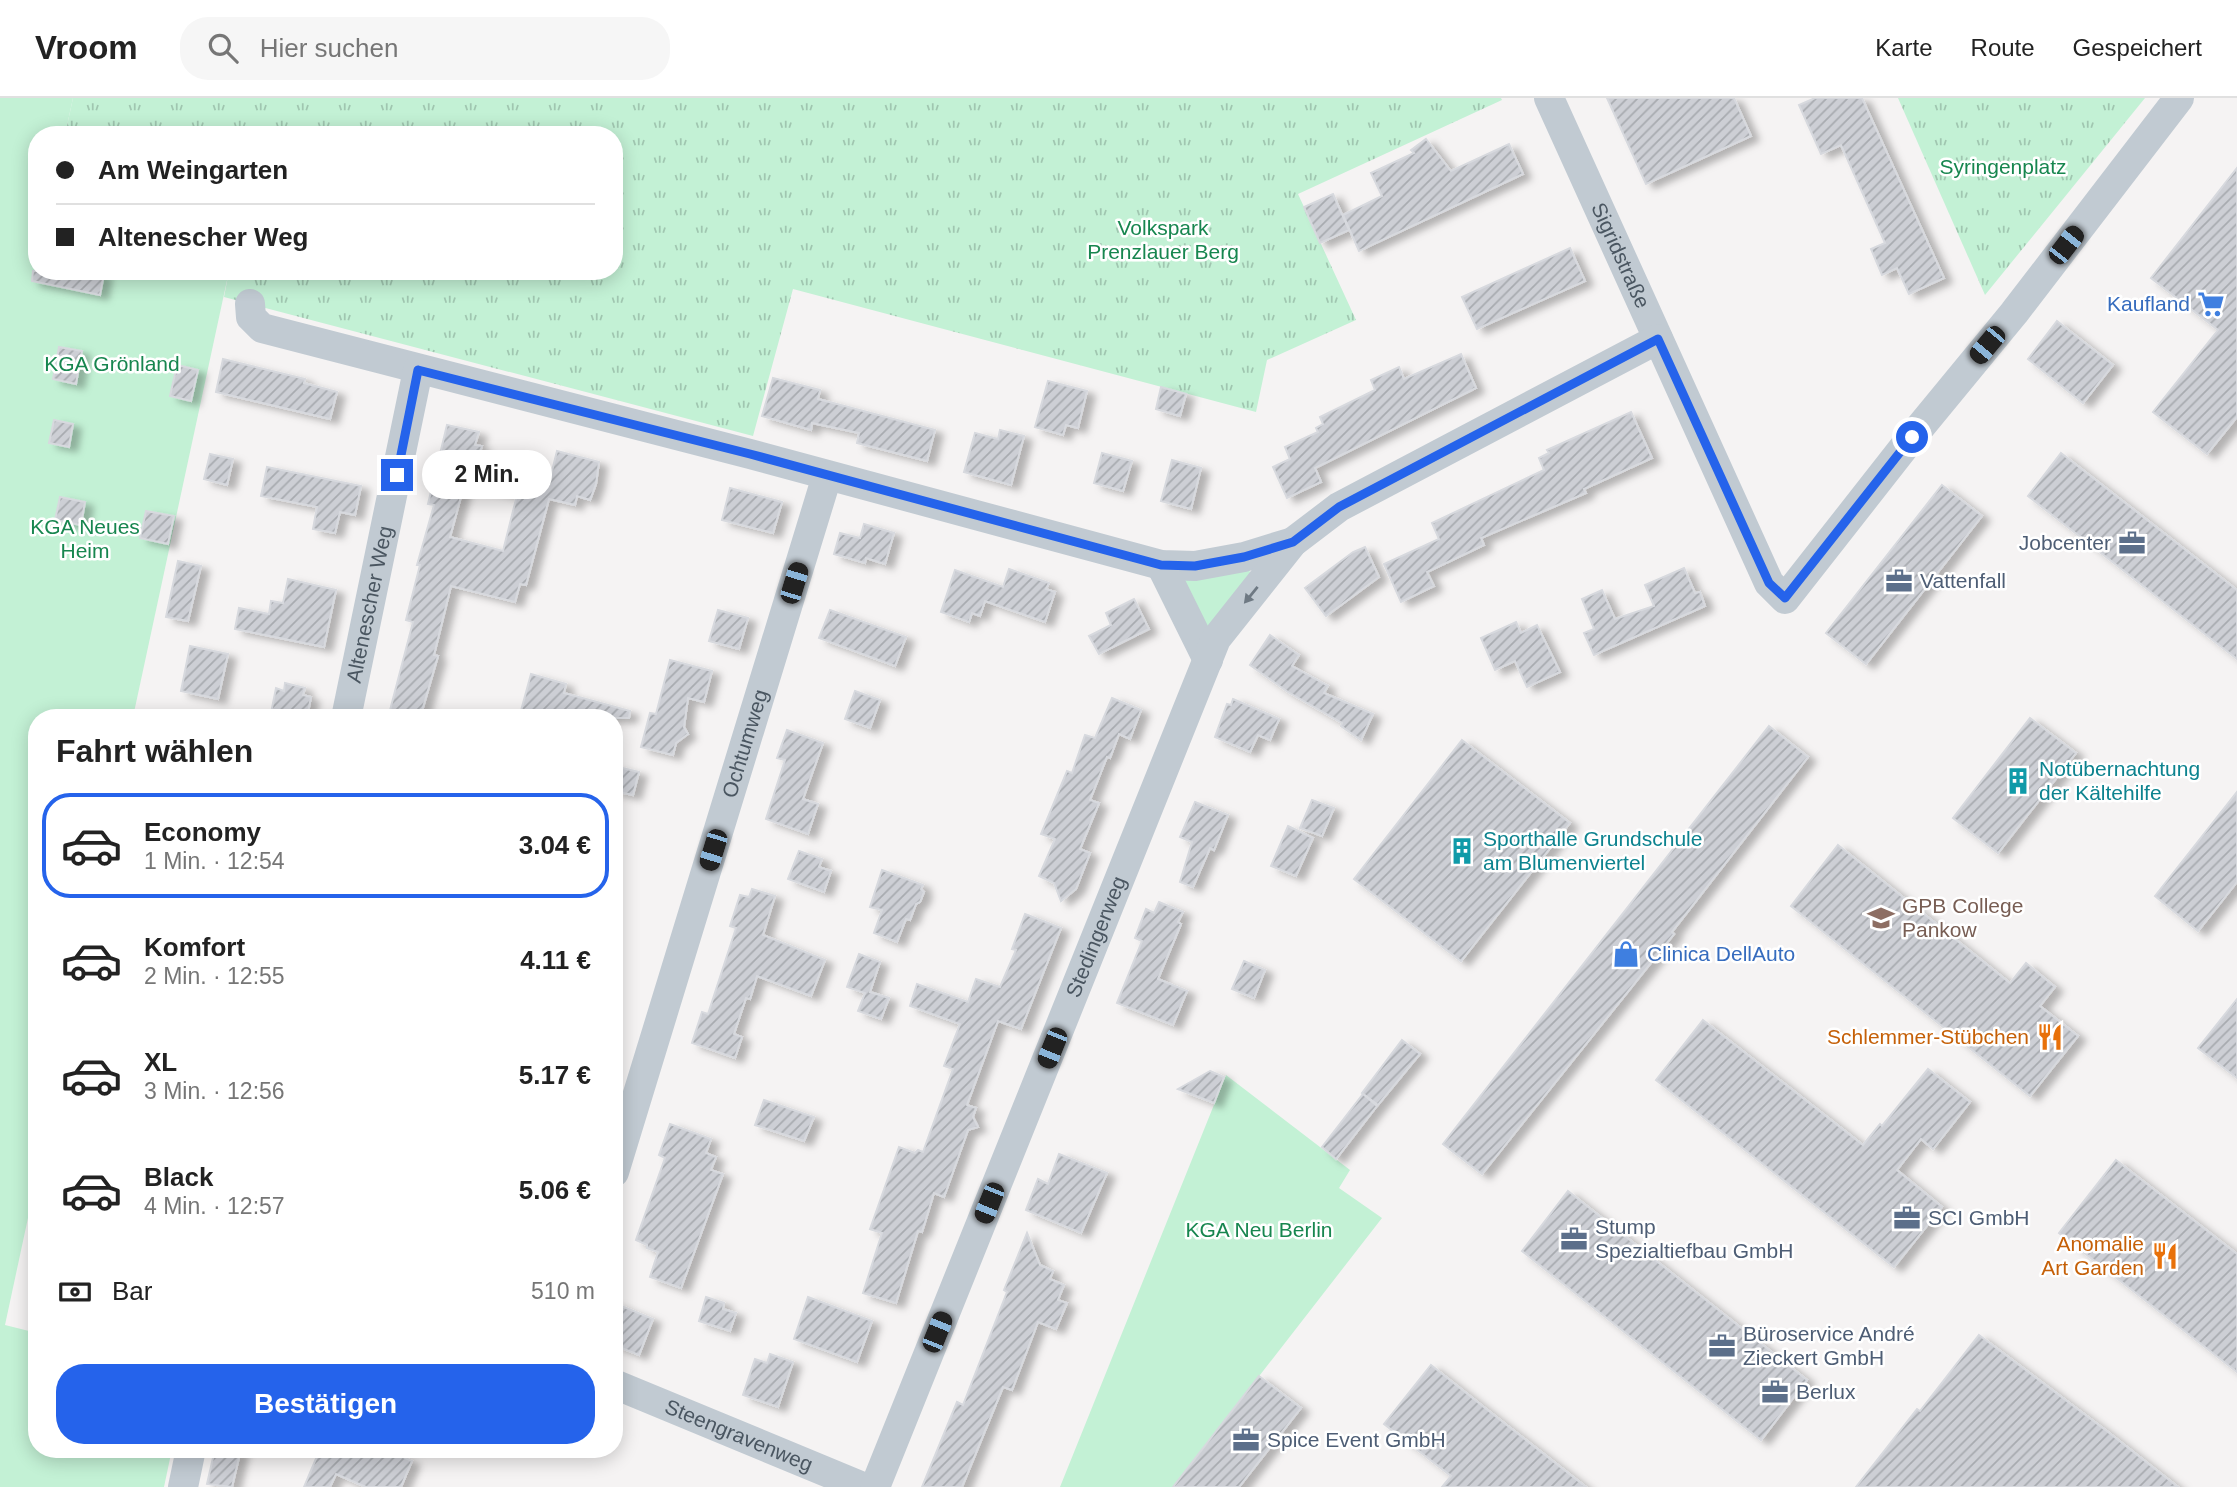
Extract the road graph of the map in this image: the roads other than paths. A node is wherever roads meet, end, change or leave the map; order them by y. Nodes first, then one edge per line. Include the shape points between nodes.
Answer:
1 (1549, 98) edge
2 (2179, 98) edge
3 (250, 304) dead end
4 (1658, 339) junction
5 (418, 370) junction
6 (827, 476) junction
7 (1293, 542) junction
8 (1161, 565) junction
9 (1208, 660) junction
10 (348, 709) edge
11 (623, 1143) edge
12 (623, 1388) edge
13 (189, 1458) edge
14 (183, 1487) edge
15 (863, 1487) edge
16 (875, 1487) edge

1 - 4 street, Sigridstraße
2 - 4 street, Sigridstraße via 1785,598 1769,583
3 - 5 street via 251,317 262,328
4 - 7 street, Stedingerweg via 1339,507
5 - 6 street
5 - 10 street, Altenescher Weg
6 - 8 street
6 - 11 street, Ochtumweg
7 - 8 street via 1195,566
7 -> 9 street, Stedingerweg via 1216,639
8 - 9 street
9 - 16 street, Stedingerweg
12 - 15 street, Steengravenweg
13 - 14 street

